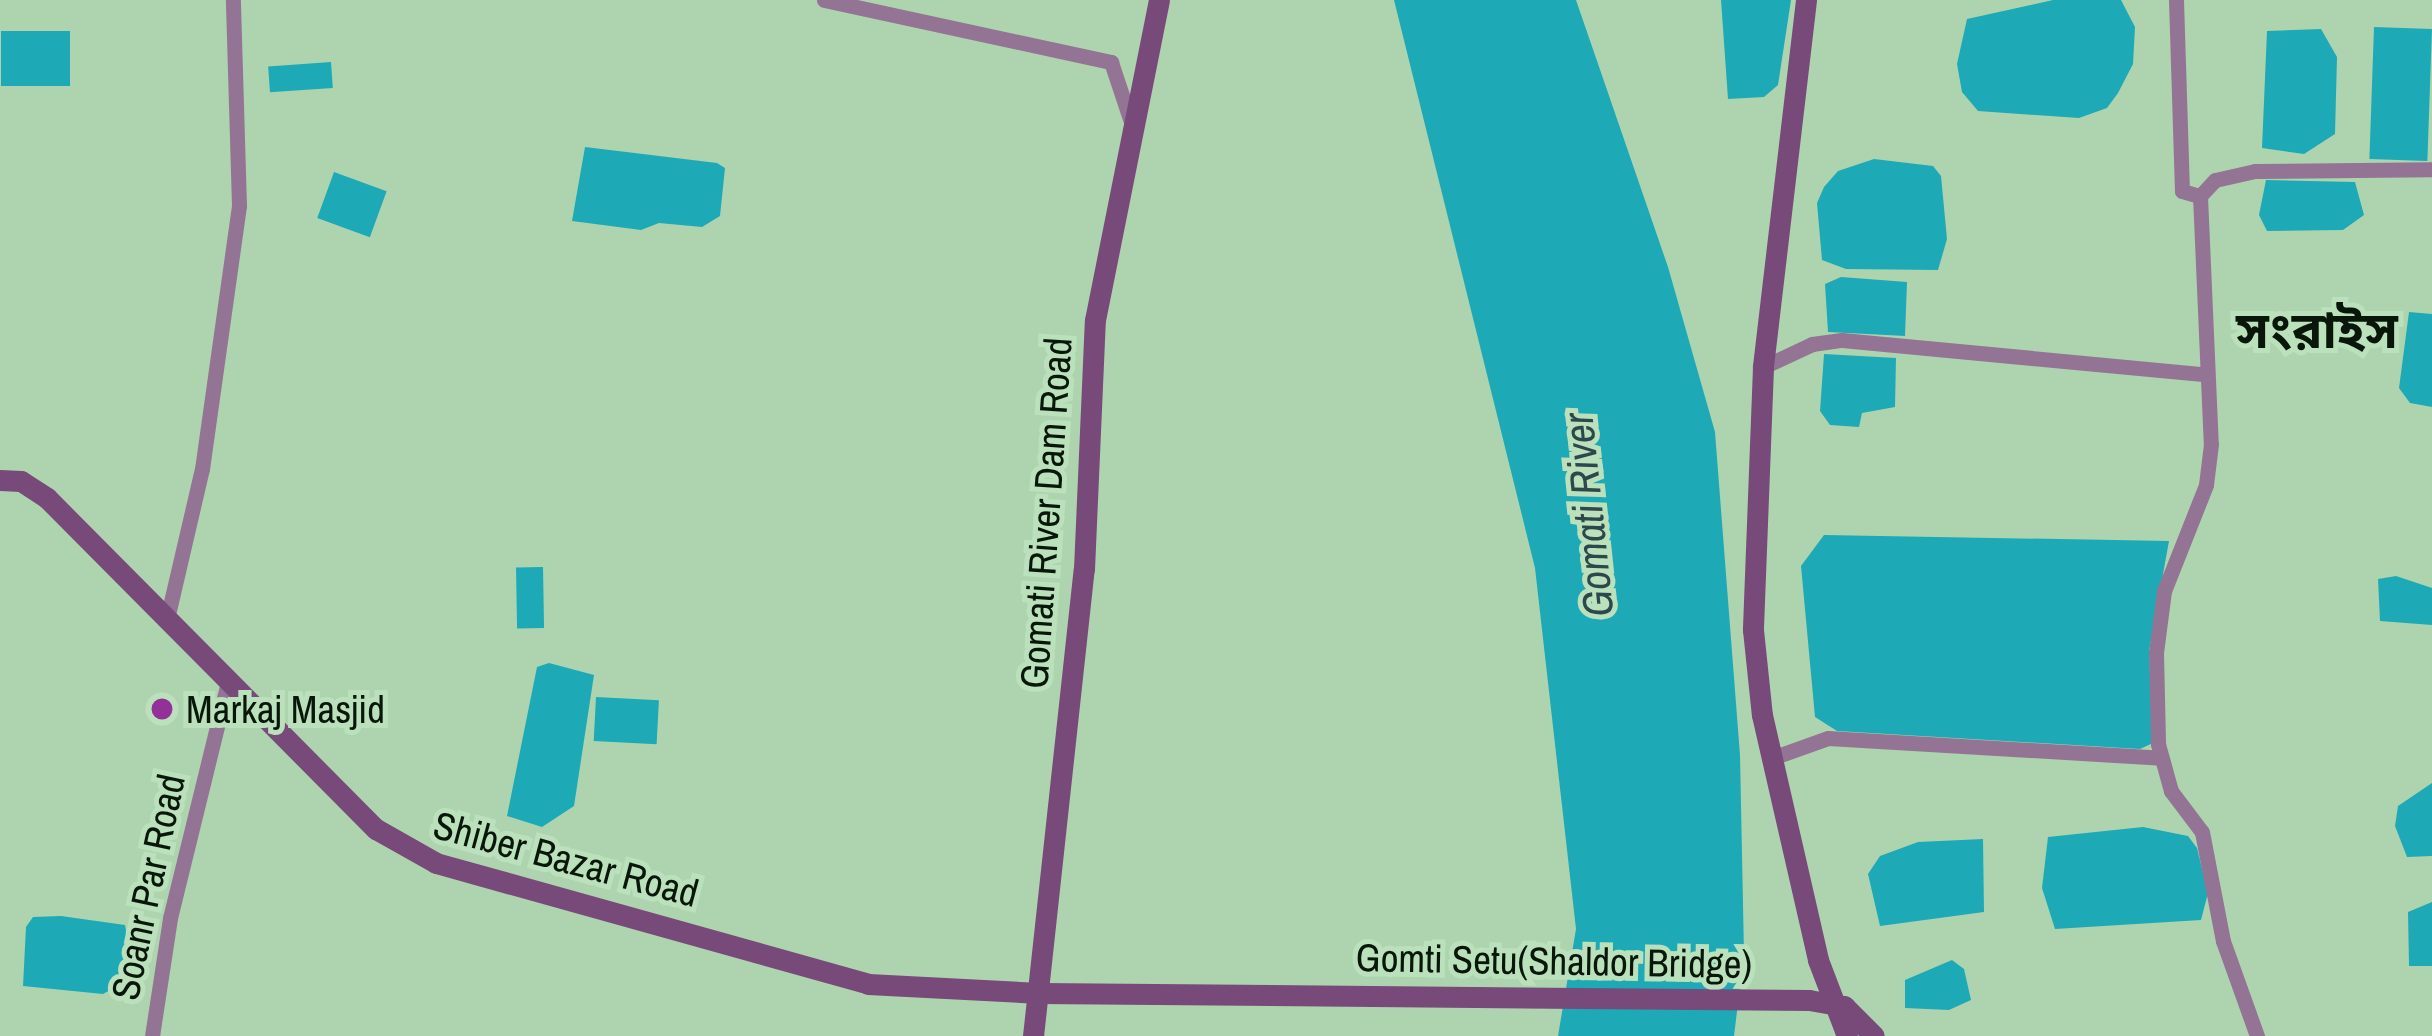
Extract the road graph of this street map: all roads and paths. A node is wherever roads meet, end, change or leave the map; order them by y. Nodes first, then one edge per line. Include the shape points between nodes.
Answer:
1 (233, 0) edge
2 (824, 0) edge
3 (1159, 0) edge
4 (1806, 0) edge
5 (2176, 0) edge
6 (1132, 128) junction
7 (2432, 169) edge
8 (2200, 196) junction
9 (1763, 367) junction
10 (2205, 374) junction
11 (0, 480) edge
12 (167, 619) junction
13 (228, 682) junction
14 (1772, 758) junction
15 (2161, 758) junction
16 (1039, 993) junction
17 (1298, 994) joint
18 (1833, 1002) junction
19 (152, 1036) edge
20 (1033, 1036) edge
21 (1847, 1036) edge
22 (1874, 1036) edge
23 (2257, 1036) edge

1 - 12 street via 239,206 202,469
2 - 6 street via 1111,62
3 - 6 street, Gomati River Dam Road
4 - 9 street
5 - 8 street via 2177,183
6 - 16 street, Gomati River Dam Road via 1095,320 1084,569
7 - 8 street via 2255,171 2215,180
8 - 10 street
9 - 10 street via 1842,340
9 - 14 street via 1753,630
10 - 15 street via 2210,466 2169,572 2156,653
11 - 12 street, Shiber Bazar Road via 33,487
12 - 13 street, Shiber Bazar Road
13 - 16 street, Shiber Bazar Road via 376,829 420,858 844,980
13 - 19 street, Soanr Par Road via 170,918
14 - 15 street via 1828,738
14 - 18 street
15 - 23 street via 2171,791 2202,832 2224,941
16 - 17 street, Shiber Bazar Road
16 - 20 street, Gomati River Dam Road
17 - 18 street, Gomti Setu(Shaldor Bridge)
18 - 21 street
18 - 22 street

